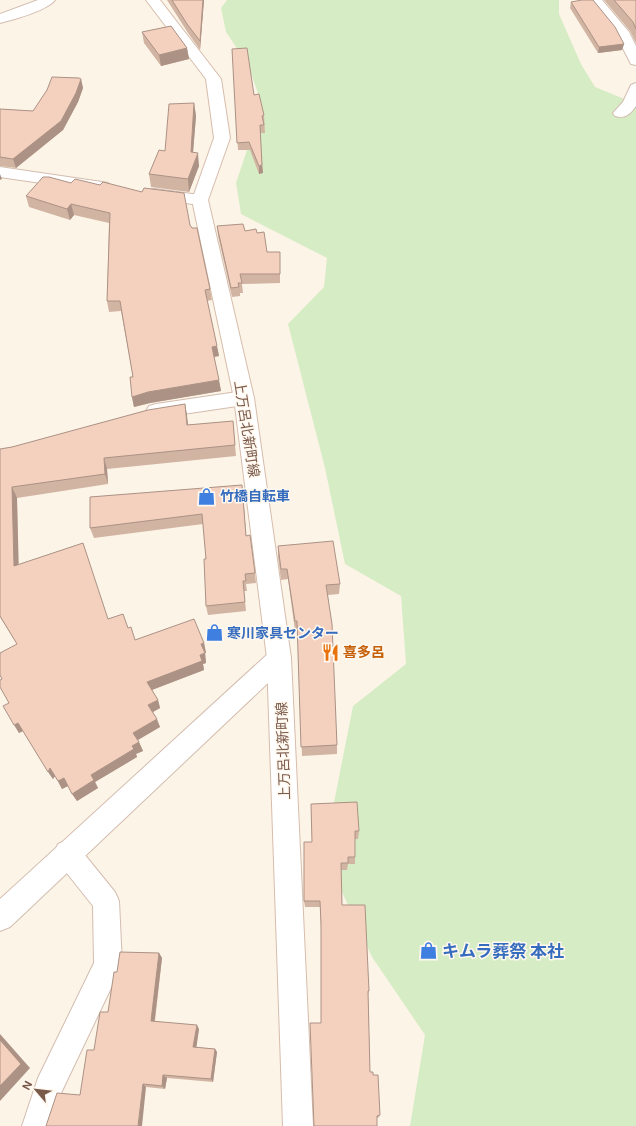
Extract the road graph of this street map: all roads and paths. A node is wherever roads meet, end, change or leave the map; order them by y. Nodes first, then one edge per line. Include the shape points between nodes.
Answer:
1 (48, 0) edge
2 (153, 0) edge
3 (595, 0) edge
4 (0, 19) edge
5 (629, 31) edge
6 (636, 61) edge
7 (636, 88) edge
8 (621, 113) dead end
9 (0, 172) edge
10 (116, 188) edge
11 (139, 192) edge
12 (200, 200) junction
13 (244, 398) junction
14 (135, 416) edge
15 (279, 658) junction
16 (67, 853) junction
17 (0, 917) edge
18 (37, 1126) edge
19 (298, 1126) edge

1 - 4 main road via 39,6
2 - 12 main road via 213,78 222,138
3 - 5 main road
5 - 6 main road
7 - 8 main road via 630,104
9 - 10 main road
11 - 12 main road
12 - 13 main road, 上万呂北新町線
13 - 14 main road
13 - 15 main road, 上万呂北新町線
15 - 16 main road
15 - 19 main road, 上万呂北新町線
16 - 17 main road
16 - 18 main road via 106,901 108,965 48,1088

